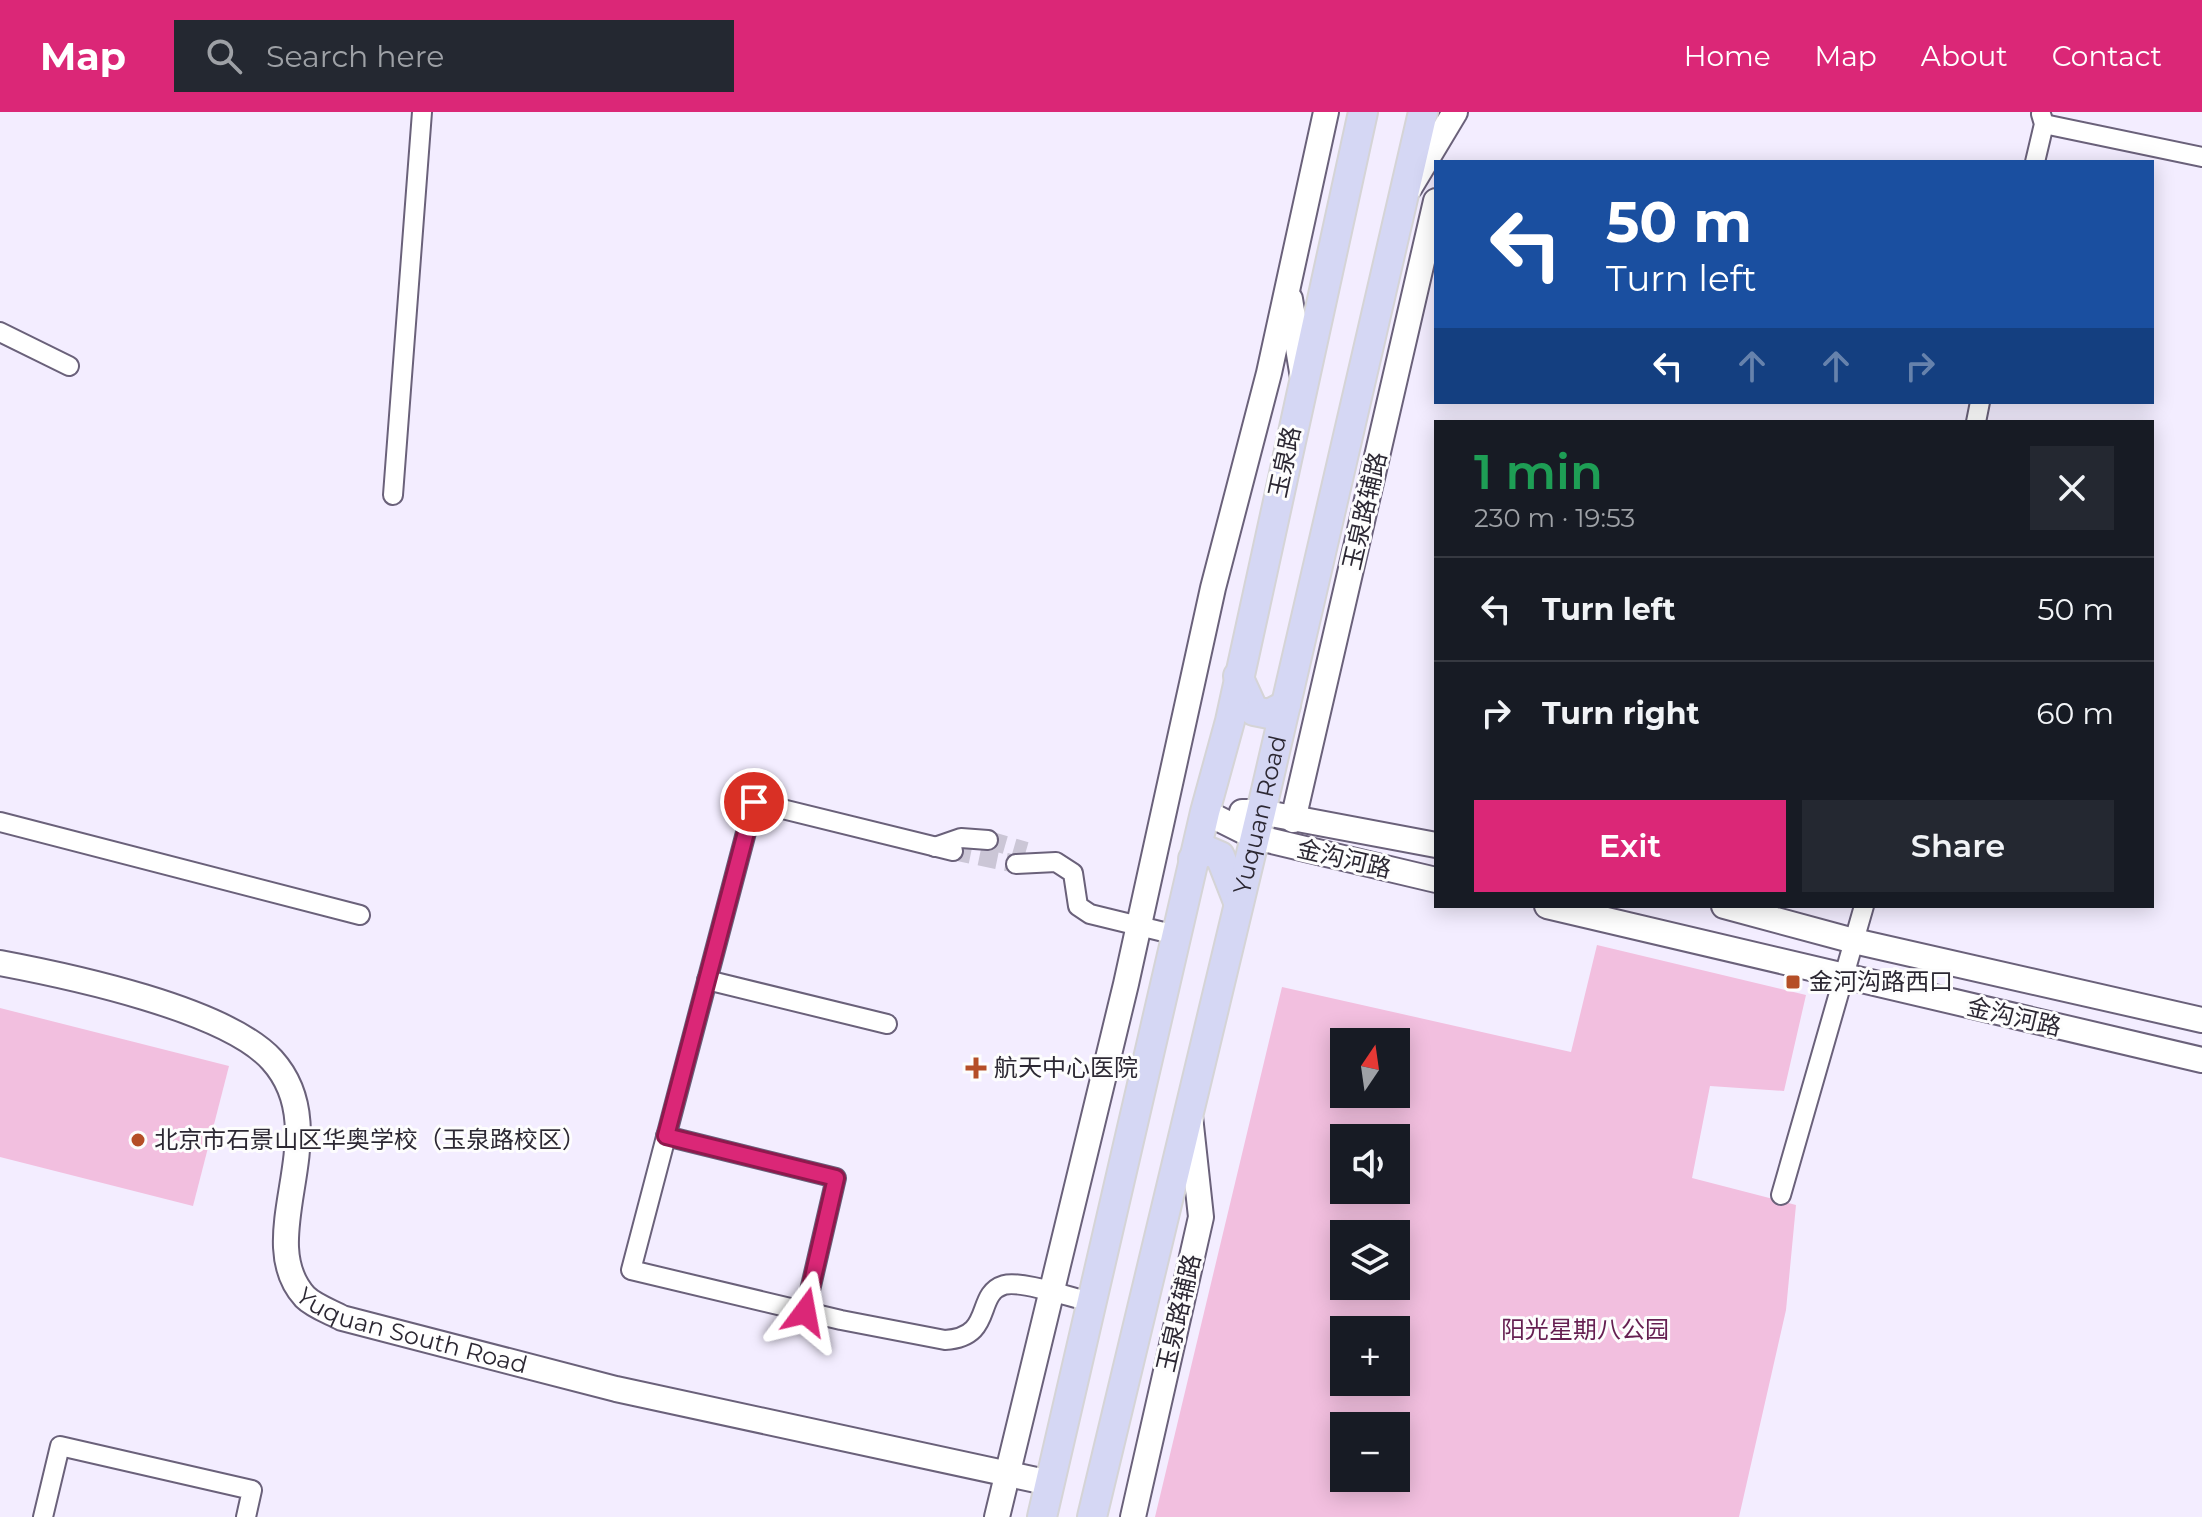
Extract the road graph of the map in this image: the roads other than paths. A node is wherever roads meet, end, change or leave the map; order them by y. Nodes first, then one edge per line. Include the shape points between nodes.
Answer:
1 (422, 112) edge
2 (1326, 112) edge
3 (1363, 112) edge
4 (1423, 112) edge
5 (1456, 112) edge
6 (2042, 118) edge
7 (2202, 157) edge
8 (1445, 160) edge
9 (2035, 160) edge
10 (1405, 196) junction
11 (1434, 210) edge
12 (1288, 285) junction
13 (0, 332) edge
14 (69, 366) dead end
15 (1303, 379) junction
16 (393, 495) dead end
17 (1238, 676) junction
18 (1286, 705) junction
19 (1205, 812) junction
20 (1293, 820) junction
21 (0, 822) edge
22 (1258, 824) junction
23 (988, 840) tunnel mouth
24 (1434, 845) edge
25 (1021, 858) tunnel mouth
26 (1193, 859) junction
27 (1434, 879) edge
28 (1238, 902) junction
29 (1555, 908) edge
30 (1731, 908) edge
31 (1863, 908) edge
32 (360, 915) dead end
33 (1139, 926) junction
34 (1176, 935) junction
35 (1854, 941) junction
36 (0, 963) edge
37 (1844, 977) junction
38 (707, 980) junction
39 (2202, 1020) edge
40 (887, 1024) dead end
41 (2202, 1060) edge
42 (1189, 1108) junction
43 (666, 1136) junction
44 (1781, 1195) dead end
45 (1051, 1293) junction
46 (1091, 1302) junction
47 (805, 1312) junction
48 (1006, 1474) junction
49 (1050, 1483) junction
50 (43, 1517) edge
51 (246, 1517) edge
52 (997, 1517) edge
53 (1042, 1517) edge
54 (1092, 1517) edge
55 (1133, 1517) edge

1 - 16 street
2 - 12 street
3 - 15 main road, 玉泉路
4 - 10 main road, Yuquan Road
5 - 8 street
5 - 10 street
6 - 7 street
6 - 9 street
10 - 18 main road, Yuquan Road
11 - 20 street, 玉泉路辅路
12 - 15 street
12 - 33 street via 1213,588
13 - 14 street
15 - 17 main road, 玉泉路
17 - 18 main road via 1254,711 1269,714
17 - 19 main road, 玉泉路
18 - 22 main road, Yuquan Road
19 - 22 street, 金沟河路
19 - 26 main road
20 - 22 street, 金沟河路
20 - 24 street, 金沟河路
21 - 32 street
22 - 27 street, 金沟河路
22 - 28 main road, Yuquan Road
23 - 38 street via 961,838 944,849 754,802
25 - 33 street via 1056,862 1073,873 1078,906 1090,914
26 - 28 main road via 1206,850 1220,856
26 - 34 main road
28 - 42 main road, Yuquan Road
29 - 37 street, 金沟河路
30 - 35 street, 金沟河路
31 - 35 street
33 - 34 street
33 - 45 street
34 - 46 main road
35 - 37 street
35 - 39 street, 金沟河路
36 - 48 street, Yuquan South Road via 59,974 187,1011 238,1032 272,1060 297,1101 301,1128 287,1232 289,1268 306,1298 342,1318 616,1389
37 - 41 street, 金沟河路
37 - 44 street
38 - 40 street
38 - 43 street
42 - 54 main road, Yuquan Road
42 - 55 street, 玉泉路辅路 via 1201,1217
43 - 47 street via 836,1178
43 - 47 street via 631,1270
45 - 46 street
45 - 47 street via 1001,1286 991,1294 976,1330 959,1339
45 - 48 street
46 - 49 main road
48 - 49 street, Yuquan South Road
48 - 52 street
49 - 53 main road
50 - 51 street via 60,1446 252,1490

